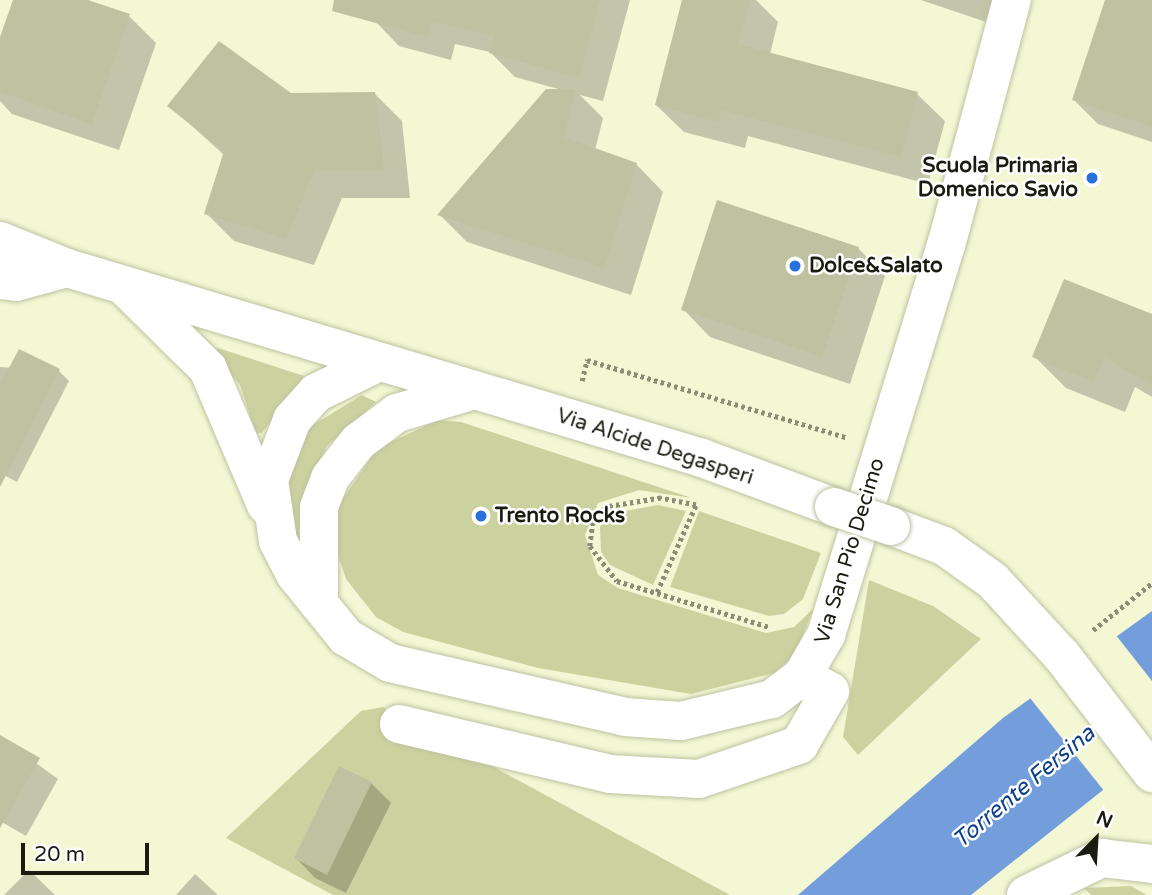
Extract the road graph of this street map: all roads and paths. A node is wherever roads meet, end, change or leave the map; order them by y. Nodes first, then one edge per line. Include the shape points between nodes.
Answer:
1 (1012, 0) edge
2 (0, 241) edge
3 (67, 268) junction
4 (0, 279) edge
5 (123, 286) junction
6 (379, 362) junction
7 (582, 383) dead end
8 (474, 390) junction
9 (851, 425) dead end
10 (270, 513) junction
11 (1152, 583) edge
12 (657, 592) junction
13 (319, 604) junction
14 (769, 626) dead end
15 (1093, 630) dead end
16 (802, 676) junction
17 (399, 724) dead end
18 (1150, 769) edge
19 (1152, 864) edge
20 (1031, 890) edge

1 - 16 street, Via San Pio Decimo via 947,242 826,635
2 - 3 street, Via Alcide Degasperi via 22,244
3 - 4 street via 16,282
3 - 5 street, Via Alcide Degasperi
5 - 6 street, Via Alcide Degasperi
5 - 10 street via 208,369
6 - 8 street, Via Alcide Degasperi
6 - 10 street, Via San Pio Decimo via 316,393 292,419 269,480
7 - 9 path via 587,360 847,437
8 - 13 street via 397,412 358,442 330,478 319,507
8 - 18 street, Via Alcide Degasperi, bridge via 702,458 944,546 993,581 1070,667
10 - 13 street, Via San Pio Decimo via 295,574
11 - 15 path
12 - 12 path via 695,505 661,498 606,507 593,522 590,546 600,565 617,581
12 - 14 path
13 - 16 street, Via San Pio Decimo via 346,636 390,663 625,717 681,721 718,715 772,699
16 - 17 street via 830,691 799,745 699,779 610,774
19 - 20 street via 1102,858

